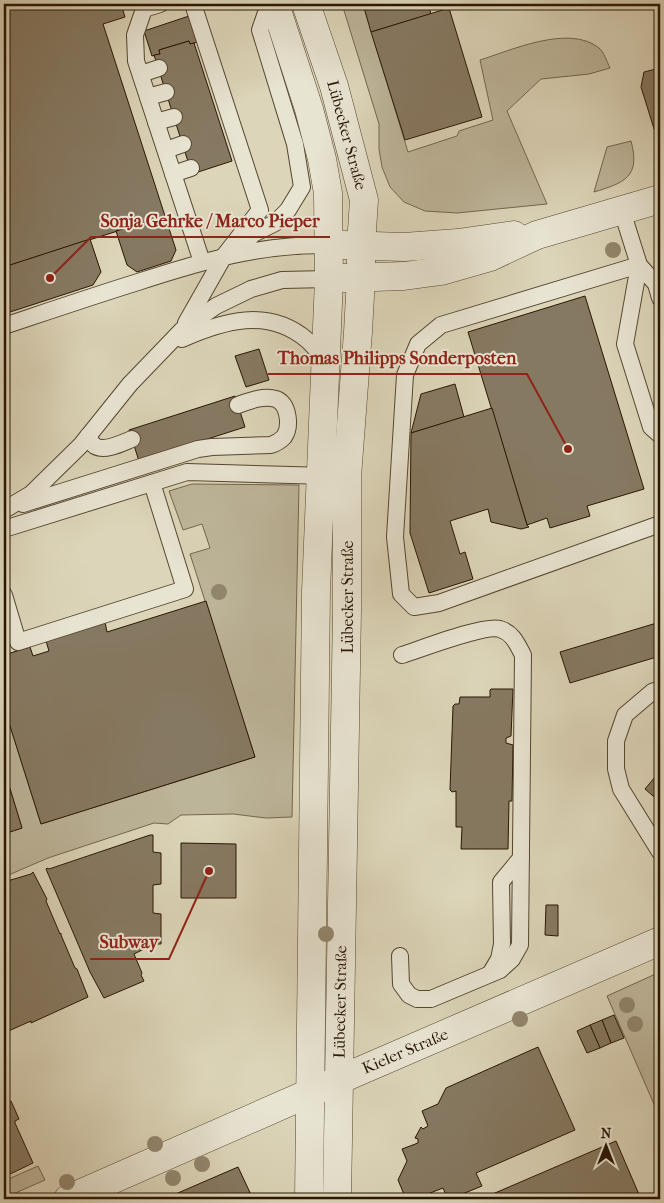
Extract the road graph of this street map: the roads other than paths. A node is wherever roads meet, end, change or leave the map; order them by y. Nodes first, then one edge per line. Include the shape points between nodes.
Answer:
1 (160, 4) edge
2 (193, 4) edge
3 (269, 4) edge
4 (275, 4) edge
5 (306, 4) edge
6 (158, 68) dead end
7 (141, 74) junction
8 (166, 92) dead end
9 (148, 97) junction
10 (174, 117) dead end
11 (156, 122) junction
12 (183, 144) dead end
13 (166, 150) junction
14 (190, 168) dead end
15 (173, 174) junction
16 (659, 203) edge
17 (622, 211) junction
18 (537, 235) junction
19 (329, 245) junction
20 (360, 246) junction
21 (230, 255) junction
22 (202, 262) junction
23 (639, 265) junction
24 (361, 278) junction
25 (329, 279) junction
26 (660, 298) edge
27 (4, 326) edge
28 (182, 330) junction
29 (166, 346) junction
30 (325, 360) junction
31 (238, 405) dead end
32 (88, 436) junction
33 (660, 436) edge
34 (132, 439) dead end
35 (320, 476) junction
36 (347, 477) junction
37 (152, 483) junction
38 (6, 509) edge
39 (660, 524) edge
40 (4, 529) edge
41 (4, 595) edge
42 (402, 655) dead end
43 (660, 689) edge
44 (660, 852) edge
45 (660, 940) edge
46 (400, 956) dead end
47 (338, 1080) junction
48 (310, 1093) junction
49 (68, 1199) edge
50 (309, 1199) edge
51 (337, 1199) edge

1 - 7 lane via 144,9 135,35 136,61
2 - 21 lane via 219,102 260,210
3 - 21 lane via 260,30 295,144 302,187 288,210
4 - 19 street, Lübecker Straße via 305,94 322,159 328,193
5 - 20 street, Lübecker Straße via 339,102 364,200
6 - 7 lane
7 - 9 lane
8 - 9 lane
9 - 11 lane
10 - 11 lane
11 - 13 lane
12 - 13 lane
13 - 15 lane
14 - 15 lane
15 - 22 lane
16 - 17 street
17 - 18 street
17 - 23 lane
18 - 20 street via 511,235 458,244 404,248
18 - 24 street via 490,257 441,271
19 - 20 street
19 - 21 lane via 298,245
19 - 25 street, Lübecker Straße
20 - 24 street, Lübecker Straße
21 - 22 lane
21 - 28 lane
22 - 27 lane
23 - 26 lane via 656,284
23 - 33 lane via 624,344 651,427
23 - 39 lane via 441,324 418,344 405,375 395,537 401,594 414,606 438,603
24 - 25 street
24 - 36 street, Lübecker Straße
25 - 28 lane via 282,280 251,289 216,306
25 - 30 street, Lübecker Straße
28 - 29 lane
29 - 30 lane via 204,329 238,320 265,320 306,339
29 - 32 lane
30 - 35 street, Lübecker Straße
31 - 38 lane via 269,398 278,400 287,416 285,436 271,445 198,449
32 - 34 lane via 97,448
32 - 38 lane via 31,494
35 - 36 lane
35 - 37 lane via 187,472
35 - 48 street, Lübecker Straße
36 - 47 street, Lübecker Straße
37 - 40 lane
37 - 41 lane via 186,589 18,642
42 - 46 lane via 476,631 499,629 513,637 523,655 520,945 500,970 431,999 409,995 401,984
43 - 44 lane via 625,715 616,741 616,769 621,789
45 - 47 street, Kieler Straße
47 - 48 street, Kieler Straße
47 - 51 street, Lübecker Straße
48 - 49 street, Kieler Straße
48 - 50 street, Lübecker Straße

